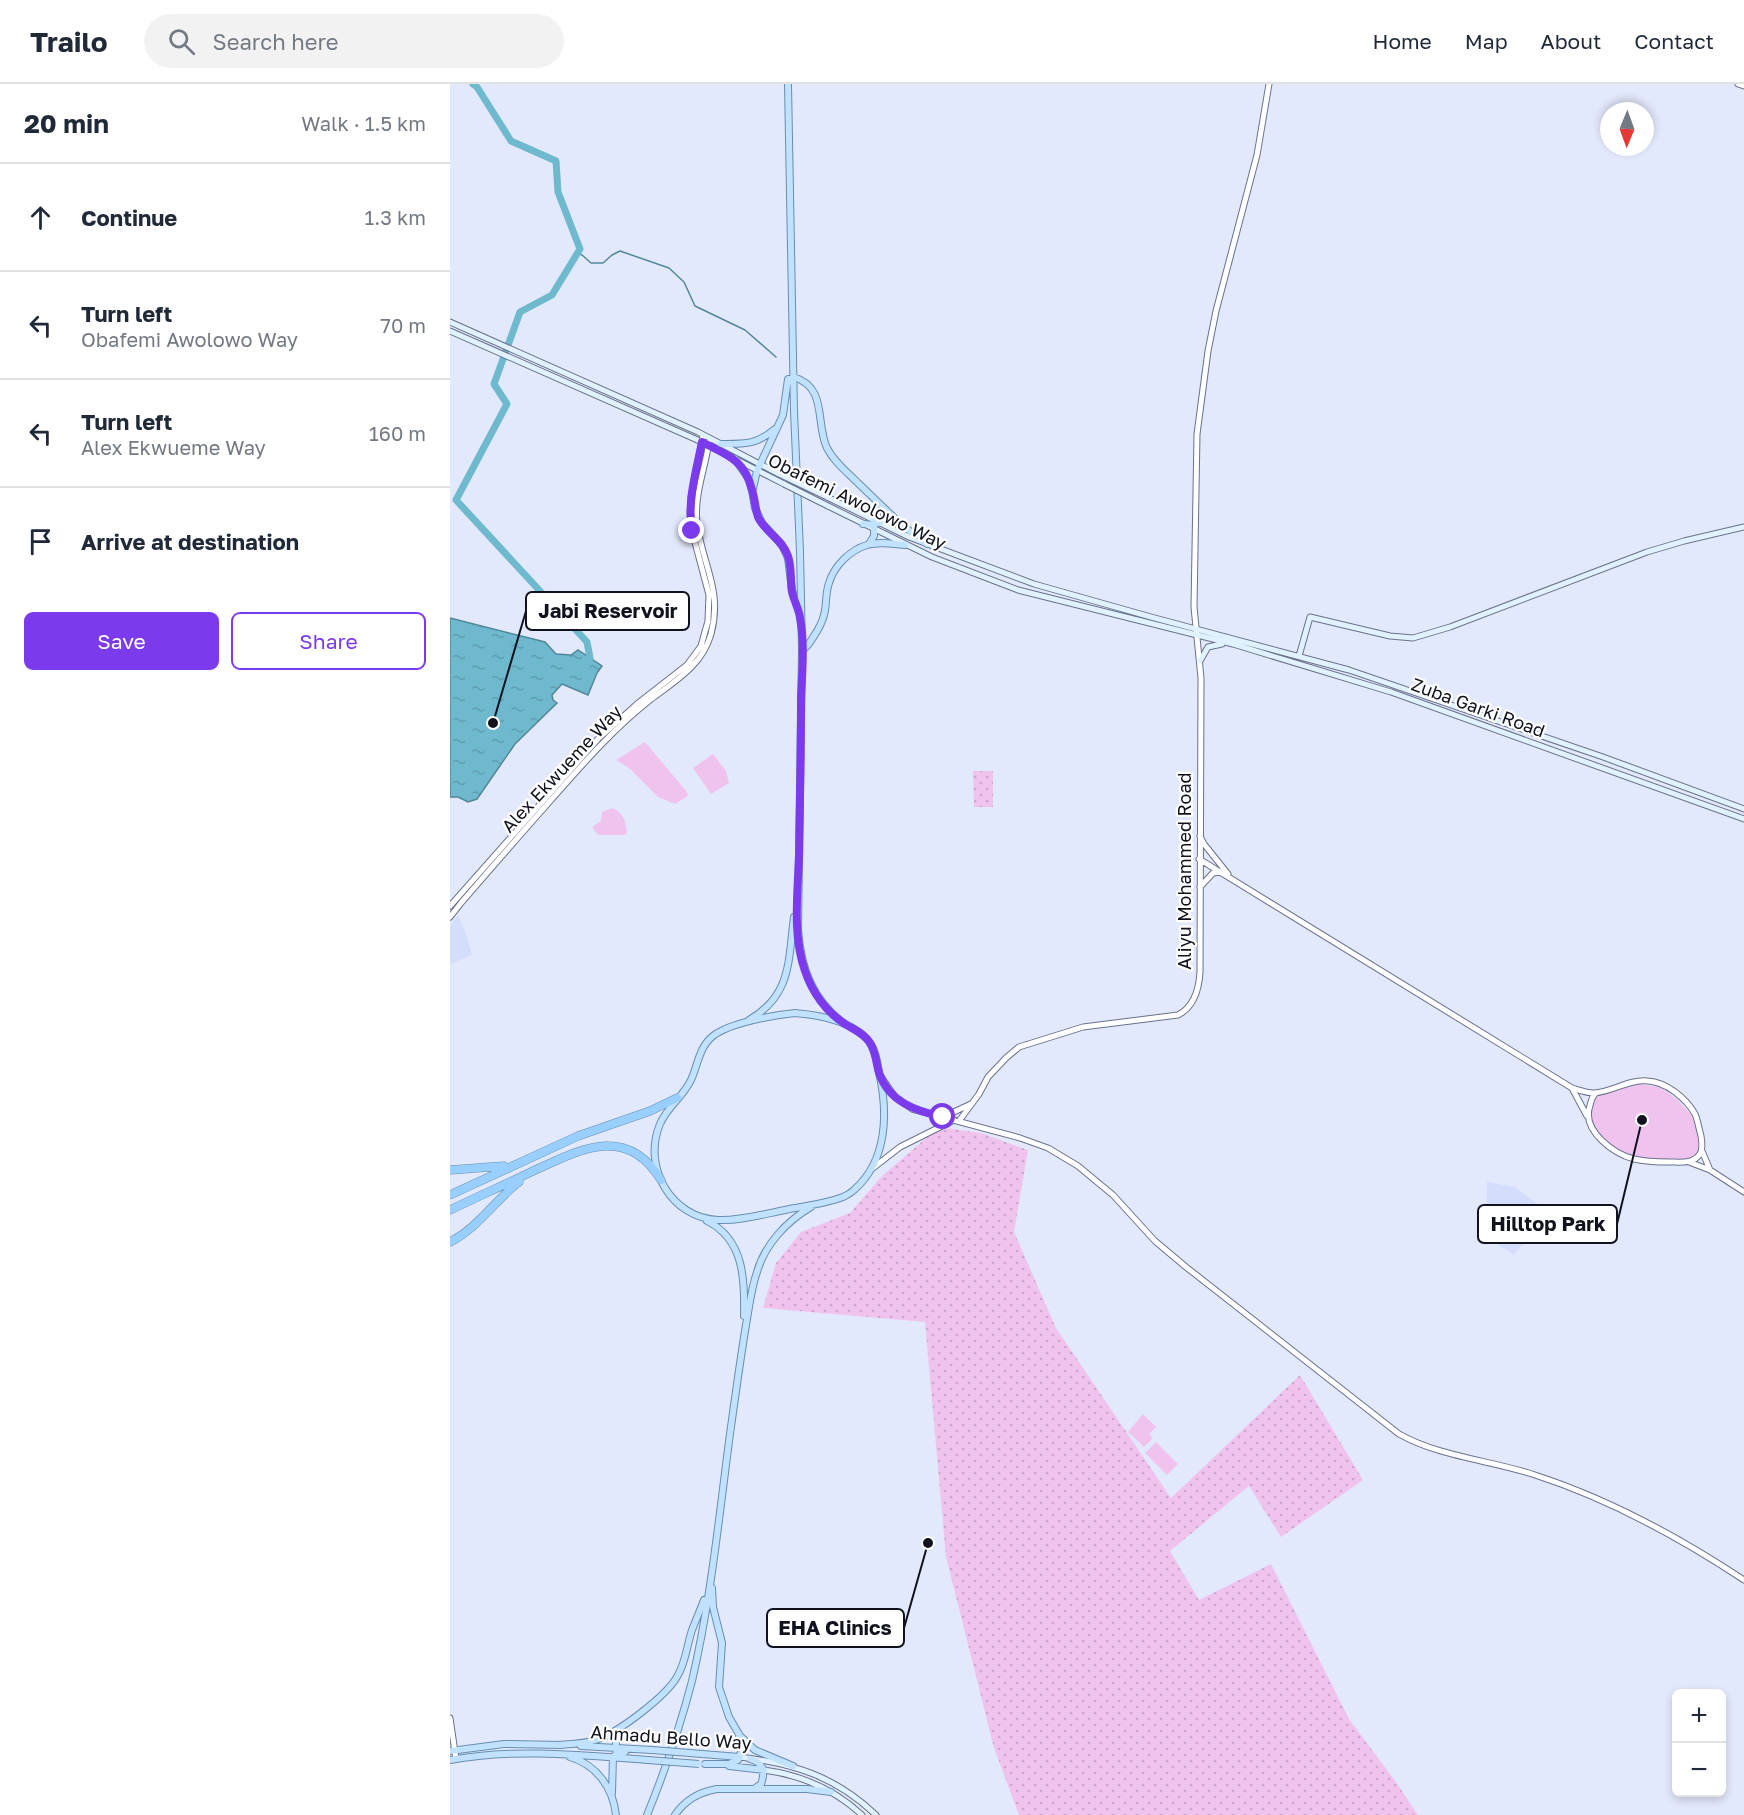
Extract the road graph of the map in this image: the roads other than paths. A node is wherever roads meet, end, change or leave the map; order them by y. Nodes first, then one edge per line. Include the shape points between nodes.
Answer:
1 (788, 84) edge
2 (1269, 84) edge
3 (1737, 84) edge
4 (1744, 86) edge
5 (450, 322) edge
6 (450, 332) edge
7 (794, 377) junction
8 (777, 427) junction
9 (703, 439) junction
10 (709, 442) junction
11 (721, 444) junction
12 (735, 459) junction
13 (759, 467) junction
14 (752, 490) junction
15 (884, 508) junction
16 (863, 524) joint
17 (876, 524) junction
18 (1744, 527) edge
19 (868, 544) junction
20 (927, 544) junction
21 (905, 545) junction
22 (800, 616) junction
23 (1197, 628) junction
24 (1197, 636) junction
25 (1233, 644) junction
26 (802, 650) junction
27 (1299, 656) junction
28 (1200, 661) junction
29 (1744, 809) edge
30 (1744, 819) edge
31 (1200, 834) junction
32 (1199, 859) junction
33 (1222, 872) junction
34 (1231, 878) junction
35 (1200, 887) junction
36 (797, 893) junction
37 (450, 906) edge
38 (450, 917) edge
39 (742, 1024) junction
40 (845, 1024) junction
41 (880, 1074) junction
42 (1572, 1088) junction
43 (1596, 1093) junction
44 (677, 1098) junction
45 (973, 1103) junction
46 (943, 1117) junction
47 (957, 1120) junction
48 (1588, 1120) junction
49 (1702, 1151) junction
50 (1687, 1162) junction
51 (517, 1163) junction
52 (450, 1170) edge
53 (1710, 1170) junction
54 (533, 1171) junction
55 (870, 1171) junction
56 (661, 1180) junction
57 (1744, 1192) edge
58 (450, 1195) edge
59 (823, 1202) junction
60 (450, 1210) edge
61 (701, 1218) junction
62 (450, 1242) edge
63 (743, 1341) junction
64 (714, 1557) junction
65 (1744, 1580) edge
66 (709, 1588) junction
67 (450, 1718) edge
68 (622, 1725) junction
69 (737, 1731) junction
70 (558, 1745) junction
71 (452, 1750) edge
72 (615, 1753) junction
73 (554, 1754) junction
74 (740, 1757) junction
75 (750, 1759) junction
76 (453, 1760) edge
77 (702, 1764) junction
78 (793, 1766) junction
79 (764, 1770) junction
80 (753, 1789) junction
81 (831, 1792) junction
82 (612, 1796) junction
83 (616, 1815) edge
84 (647, 1815) edge
85 (675, 1815) edge
86 (862, 1815) edge
87 (876, 1815) edge

1 - 7 main road
2 - 23 street, Aliyu Mohammed Road via 1257,155 1216,311 1202,389 1197,434
3 - 4 street
5 - 9 main road, Obafemi Awolowo Way
6 - 9 main road, Obafemi Awolowo Way
7 - 8 main road via 788,379
7 - 15 main road via 816,396 823,438 832,457
7 - 22 main road
8 - 11 main road via 751,444
8 - 13 main road
9 - 10 main road, Obafemi Awolowo Way
9 - 37 street, Alex Ekwueme Way via 690,513 709,595 708,621 700,646 687,665 598,739
10 - 11 main road, Obafemi Awolowo Way
10 - 12 main road, Obafemi Awolowo Way
10 - 38 street, Alex Ekwueme Way via 697,508 714,595 713,624 705,648 690,669 603,742
11 - 13 main road, Obafemi Awolowo Way
12 - 13 main road, Obafemi Awolowo Way
12 - 14 main road
13 - 14 main road
13 - 16 main road, Obafemi Awolowo Way, bridge
13 - 17 main road, Obafemi Awolowo Way, bridge
14 - 22 main road via 762,523 788,558
15 - 17 main road via 884,518
15 - 20 main road
16 - 17 main road
17 - 19 main road
17 - 20 main road, Obafemi Awolowo Way
17 - 21 main road, Obafemi Awolowo Way
18 - 27 main road via 1638,555 1413,638 1310,617
19 - 21 main road
19 - 26 main road via 836,569 828,584 821,623
20 - 23 main road, Obafemi Awolowo Way via 1034,584
21 - 24 main road, Obafemi Awolowo Way via 1018,590
22 - 26 main road
23 - 24 street, Aliyu Mohammed Road
23 - 27 main road, Zuba Garki Road
24 - 25 main road, Zuba Garki Road
24 - 28 street, Aliyu Mohammed Road
25 - 28 main road via 1208,647
25 - 30 main road, Zuba Garki Road via 1391,692
26 - 36 main road
27 - 29 main road, Zuba Garki Road via 1466,709
28 - 31 street, Aliyu Mohammed Road
31 - 32 street, Aliyu Mohammed Road
31 - 34 street
32 - 33 street
32 - 35 street, Aliyu Mohammed Road
33 - 34 street
33 - 35 street via 1213,873
34 - 42 street
35 - 45 street, Aliyu Mohammed Road via 1199,980 1185,1011 1171,1017 1083,1027 1019,1047 997,1066
36 - 39 main road via 785,981 766,1008
36 - 40 main road via 804,970 821,1001
39 - 40 main road via 795,1013
39 - 44 main road via 718,1032 708,1041 692,1079
40 - 41 main road via 869,1042
41 - 46 street via 903,1104
41 - 55 main road via 885,1121
42 - 43 street
42 - 48 street
43 - 48 street
43 - 49 street via 1638,1081 1667,1086 1694,1112
44 - 51 highway
44 - 56 main road via 656,1134
45 - 46 street
45 - 47 street
46 - 47 street
47 - 55 street via 888,1155
47 - 65 street via 1033,1142 1078,1166 1108,1190 1179,1262 1399,1434 1438,1450 1519,1470 1581,1493 1701,1551
48 - 50 street via 1593,1131 1622,1155 1649,1161
49 - 50 street
49 - 53 street
50 - 53 street
51 - 52 highway
51 - 58 highway
53 - 57 street
54 - 56 highway via 578,1150 610,1145 637,1153
54 - 60 highway
54 - 62 highway
55 - 59 main road via 844,1197
56 - 61 main road via 677,1205
59 - 61 main road via 735,1219
59 - 63 main road via 792,1220 765,1254 757,1270
61 - 63 main road via 724,1231 738,1255 745,1288
63 - 64 main road
64 - 66 main road
64 - 69 main road via 712,1601 722,1643 719,1687
66 - 68 main road via 673,1683
66 - 84 main road via 677,1736
67 - 71 street
68 - 70 main road via 594,1741
68 - 72 main road
69 - 74 main road via 742,1747
69 - 78 main road via 755,1750
70 - 71 main road, Ahmadu Bello Way via 504,1744
70 - 72 main road, Ahmadu Bello Way
71 - 76 street
72 - 73 main road, Ahmadu Bello Way
72 - 74 main road, Ahmadu Bello Way, bridge via 649,1750
72 - 77 main road, Ahmadu Bello Way, bridge via 626,1758
72 - 82 main road
73 - 76 main road, Ahmadu Bello Way
73 - 82 main road via 589,1766 603,1779
74 - 75 main road, Ahmadu Bello Way
74 - 77 main road via 733,1763
75 - 78 main road, Ahmadu Bello Way
75 - 79 main road via 760,1763
77 - 79 main road, Ahmadu Bello Way
78 - 87 main road, Ahmadu Bello Way via 834,1783
79 - 80 main road via 761,1784
79 - 81 main road, Ahmadu Bello Way via 798,1776
80 - 81 main road
80 - 85 main road via 704,1792
81 - 86 main road, Ahmadu Bello Way
82 - 83 main road

